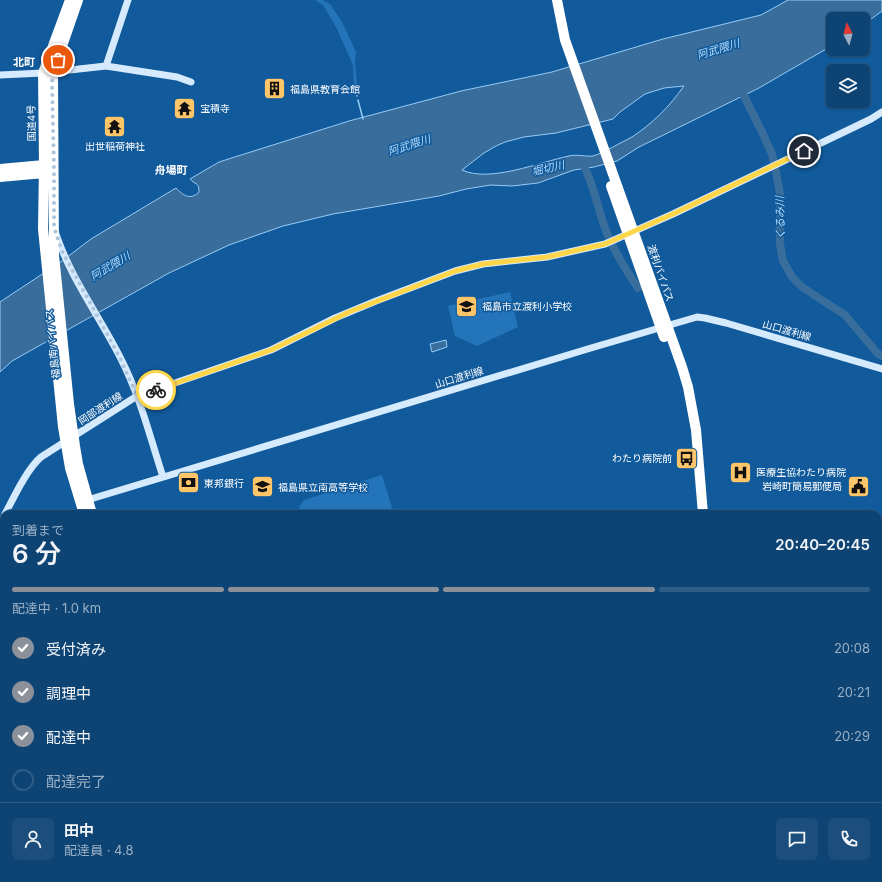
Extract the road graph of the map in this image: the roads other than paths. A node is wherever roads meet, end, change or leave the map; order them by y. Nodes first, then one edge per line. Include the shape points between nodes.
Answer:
1 (70, 0) edge
2 (78, 0) edge
3 (128, 0) edge
4 (551, 0) edge
5 (556, 0) edge
6 (563, 41) junction
7 (106, 66) junction
8 (48, 72) junction
9 (0, 75) edge
10 (191, 82) dead end
11 (882, 112) edge
12 (54, 168) junction
13 (0, 169) edge
14 (44, 169) junction
15 (0, 177) edge
16 (630, 233) junction
17 (56, 253) junction
18 (664, 327) junction
19 (882, 369) edge
20 (137, 396) junction
21 (163, 477) junction
22 (84, 502) junction
23 (8, 510) edge
24 (84, 510) edge
25 (89, 510) edge
26 (697, 510) edge
27 (702, 510) edge

1 - 8 highway
2 - 8 highway
3 - 7 main road
4 - 6 highway, 渡利バイパス
5 - 6 highway, 渡利バイパス
6 - 16 highway, 渡利バイパス
7 - 8 main road
7 - 10 main road via 177,77
8 - 9 main road
8 - 12 highway
8 - 14 highway, 国道4号
11 - 16 main road, 岡部渡利線 via 781,163
12 - 14 highway
12 - 17 highway, 福島南バイパス
13 - 14 highway
14 - 15 highway
14 - 17 highway, 福島南バイパス via 43,229
16 - 18 highway, 渡利バイパス
16 - 20 main road, 岡部渡利線 via 605,244 547,257 483,264 455,271 349,312 271,350
17 - 20 main road via 120,358
17 - 22 highway, 福島南バイパス via 65,402 71,447 70,468
18 - 19 main road, 山口渡利線 via 705,318
18 - 21 main road, 山口渡利線
18 - 26 highway, 渡利バイパス via 689,423
18 - 27 highway, 渡利バイパス via 682,367 694,419
20 - 21 main road
20 - 23 main road, 岡部渡利線 via 37,460
21 - 22 main road, 山口渡利線
22 - 24 highway, 福島南バイパス
22 - 25 highway, 福島南バイパス

